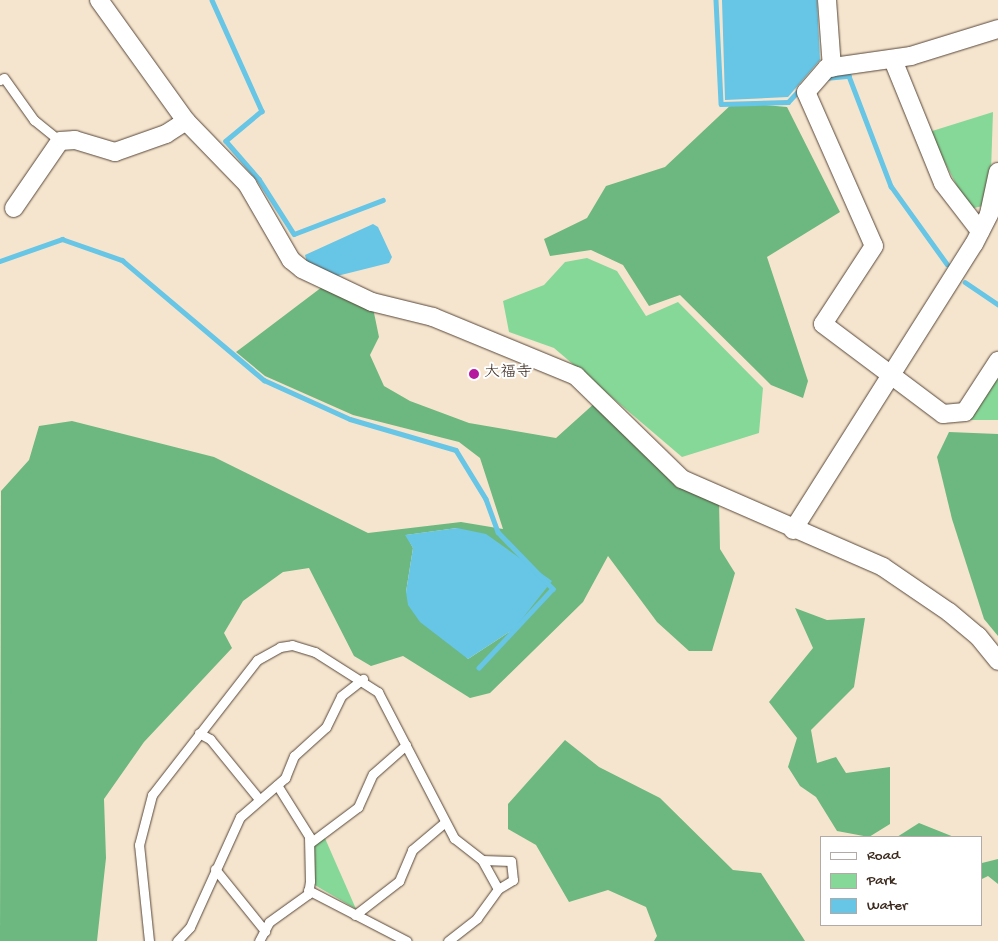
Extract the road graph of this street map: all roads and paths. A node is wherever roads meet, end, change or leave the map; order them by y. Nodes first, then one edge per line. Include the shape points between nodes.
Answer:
1 (99, 0) edge
2 (827, 0) edge
3 (998, 29) edge
4 (893, 60) junction
5 (829, 68) junction
6 (0, 80) edge
7 (186, 121) junction
8 (60, 141) junction
9 (998, 172) edge
10 (14, 208) dead end
11 (980, 231) junction
12 (998, 361) edge
13 (889, 378) junction
14 (793, 530) junction
15 (998, 661) edge
16 (363, 679) junction
17 (199, 733) junction
18 (406, 745) junction
19 (277, 785) junction
20 (259, 799) junction
21 (444, 823) junction
22 (310, 843) junction
23 (482, 860) junction
24 (216, 870) junction
25 (498, 889) junction
26 (308, 890) junction
27 (355, 915) junction
28 (264, 931) junction
29 (149, 941) edge
30 (177, 941) edge
31 (259, 941) edge
32 (407, 941) edge
33 (448, 941) edge

1 - 7 street
2 - 5 street
3 - 4 street
4 - 5 street
4 - 11 street via 943,183
5 - 13 street via 806,92 874,246 823,324
6 - 8 lane via 4,78 34,120
7 - 8 street via 166,134 115,152 75,140
7 - 14 street via 236,170 291,260 302,269 372,302 433,317 558,366 576,376 682,479
8 - 10 street
9 - 11 street
11 - 13 street
12 - 13 street via 965,412 943,414
13 - 14 street
14 - 15 street via 902,578 978,636
16 - 17 lane via 303,647 280,647 257,660
16 - 18 lane via 386,703
16 - 19 lane via 341,696 326,727 294,756
17 - 20 lane via 210,739
17 - 29 lane via 166,773 143,815 139,869
18 - 21 lane
18 - 22 lane via 373,774 358,807
19 - 20 lane
19 - 22 lane
20 - 24 lane via 240,817
21 - 23 lane via 462,849
21 - 27 lane via 412,850 399,881
22 - 26 lane
23 - 25 lane
23 - 25 lane via 502,857 514,866 513,880
24 - 28 lane
24 - 30 lane via 190,927
25 - 33 lane via 477,918
26 - 27 lane
26 - 28 lane via 269,922
27 - 32 lane
28 - 31 lane

